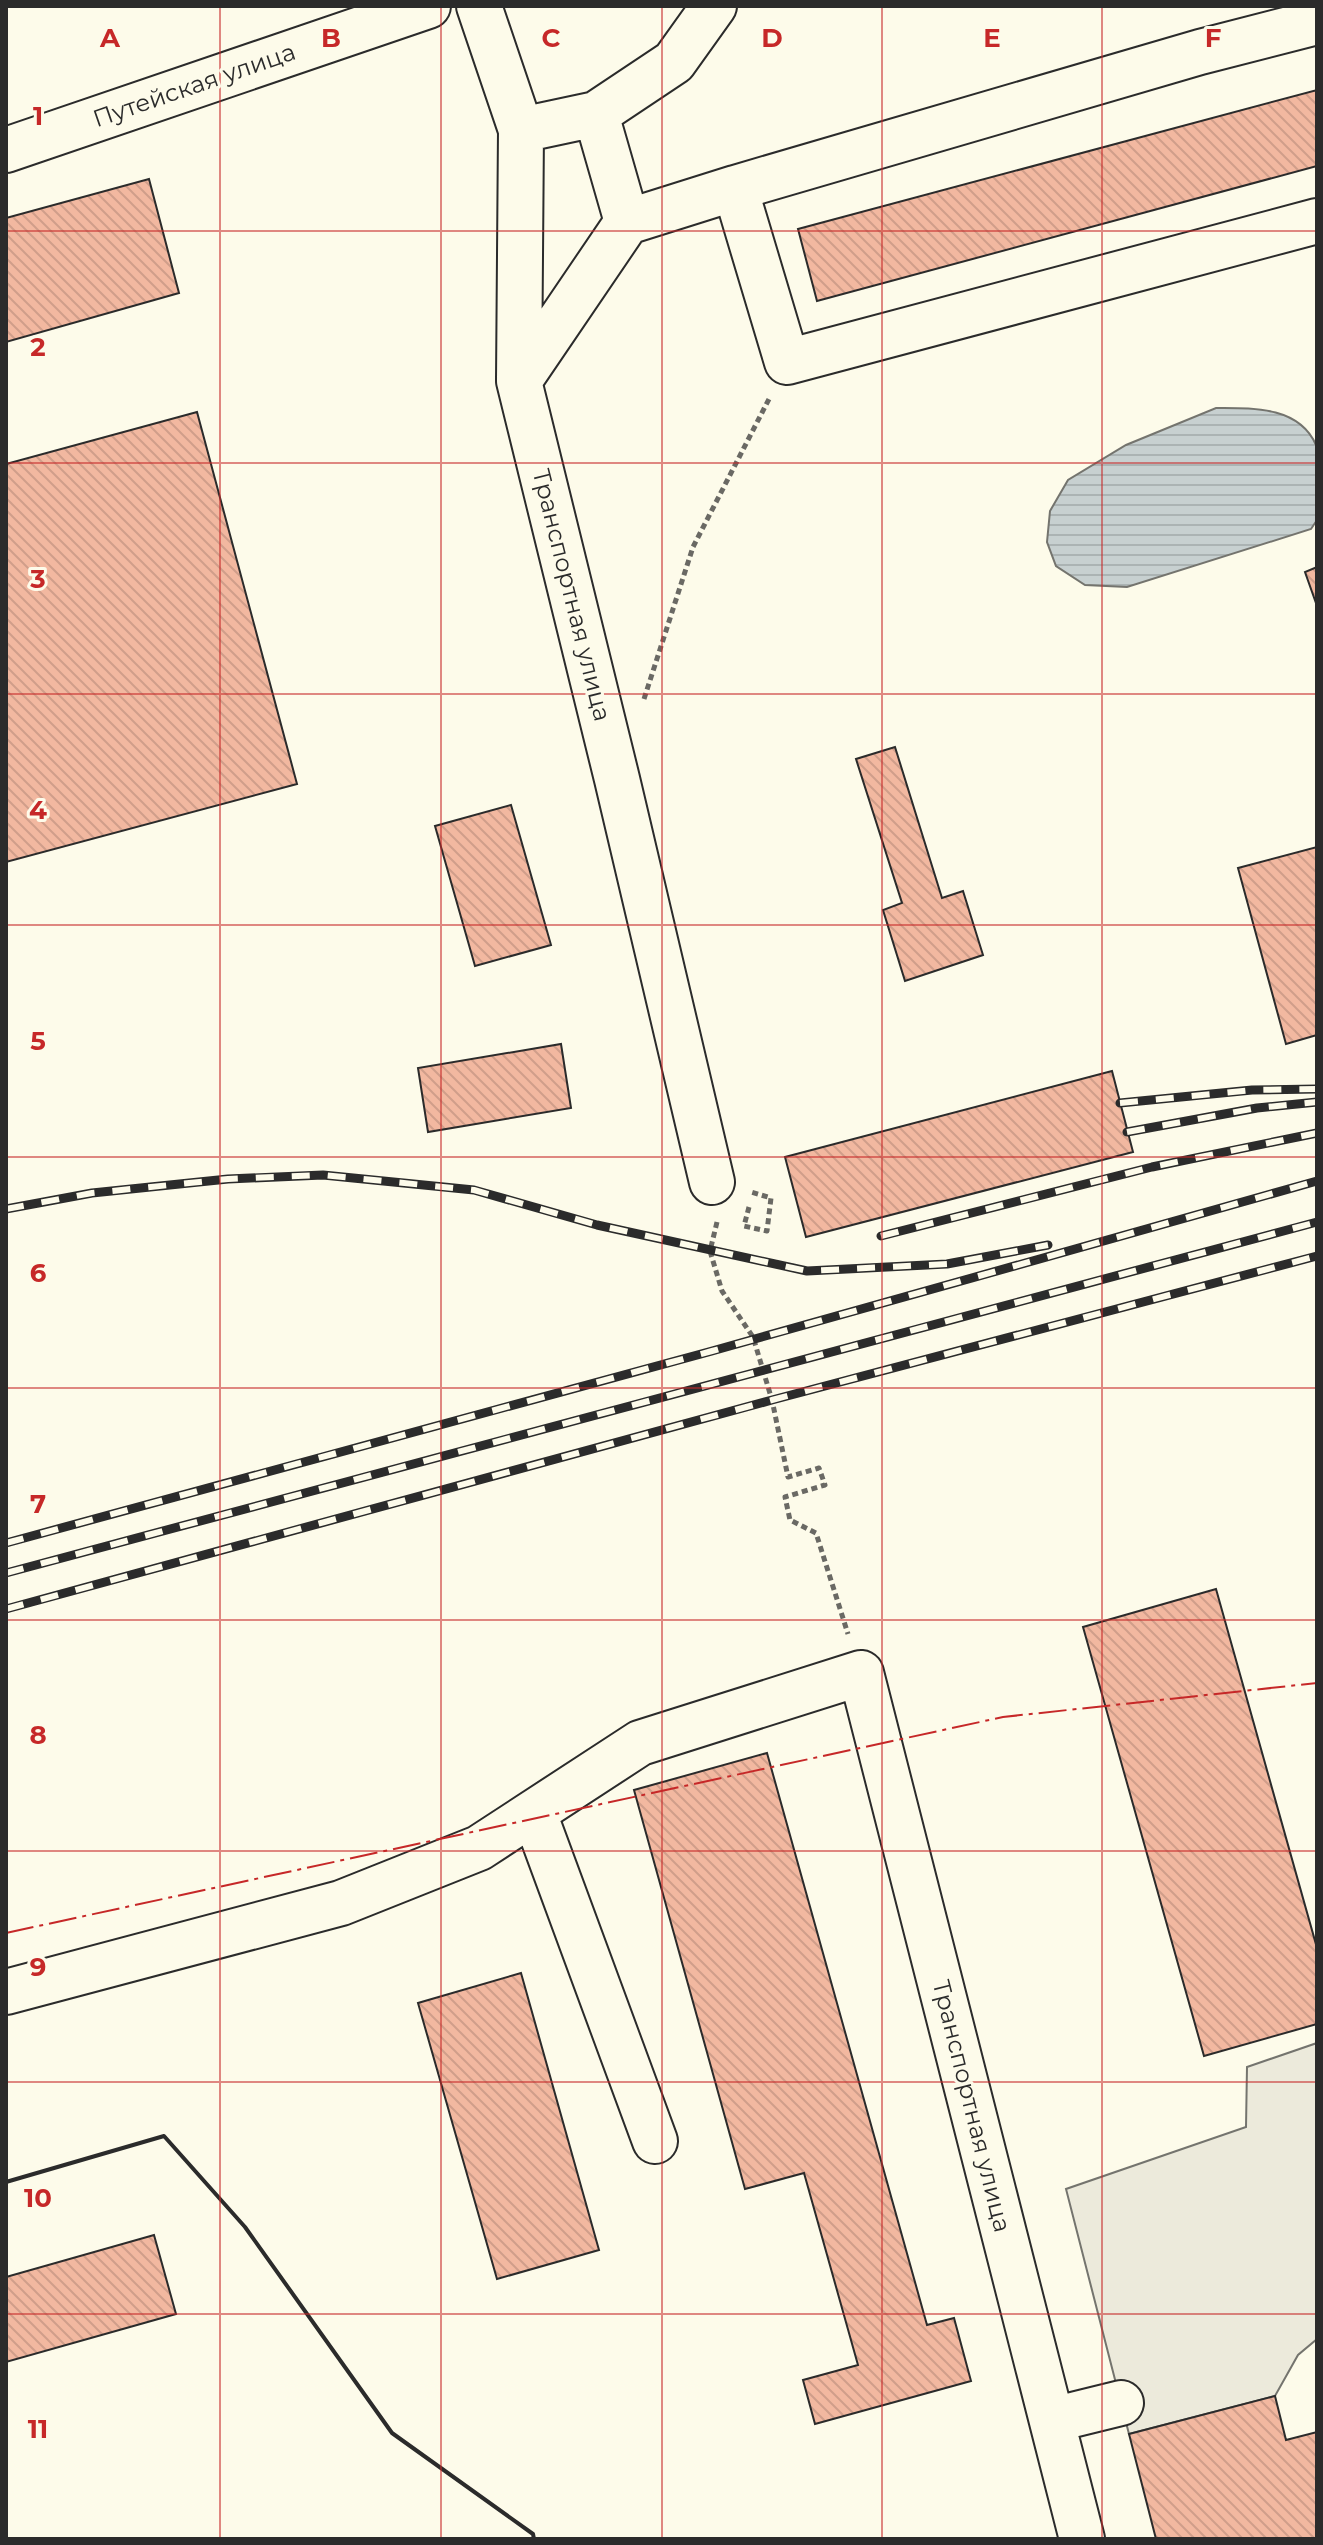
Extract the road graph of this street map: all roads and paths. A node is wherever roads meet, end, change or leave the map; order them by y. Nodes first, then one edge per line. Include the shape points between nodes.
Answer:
1 (428, 6) edge
2 (479, 6) edge
3 (714, 6) edge
4 (1317, 22) edge
5 (596, 114) junction
6 (521, 130) junction
7 (6, 150) edge
8 (735, 188) junction
9 (1317, 221) edge
10 (627, 222) junction
11 (787, 362) junction
12 (519, 381) junction
13 (641, 707) dead end
14 (722, 1200) junction
15 (861, 1673) junction
16 (534, 1813) junction
17 (6, 1992) edge
18 (655, 2141) dead end
19 (1121, 2403) dead end
20 (1052, 2420) junction
21 (1082, 2539) edge

1 - 7 street, Путейская улица
2 - 6 street, Транспортная улица
3 - 5 street via 674,62
4 - 8 street
5 - 6 street
5 - 10 street
6 - 12 street, Транспортная улица
8 - 10 street
8 - 11 street
9 - 11 street
10 - 12 street
11 - 13 path via 693,547
12 - 14 street, Транспортная улица
14 - 14 path via 749,1206 744,1226 767,1231 771,1198
14 - 15 path via 710,1251 722,1291 753,1337 788,1477 819,1468 825,1485 785,1497 790,1520 816,1533
15 - 16 street via 640,1743
15 - 20 street, Транспортная улица
16 - 17 street via 479,1848 341,1903
16 - 18 street
19 - 20 street
20 - 21 street, Транспортная улица

